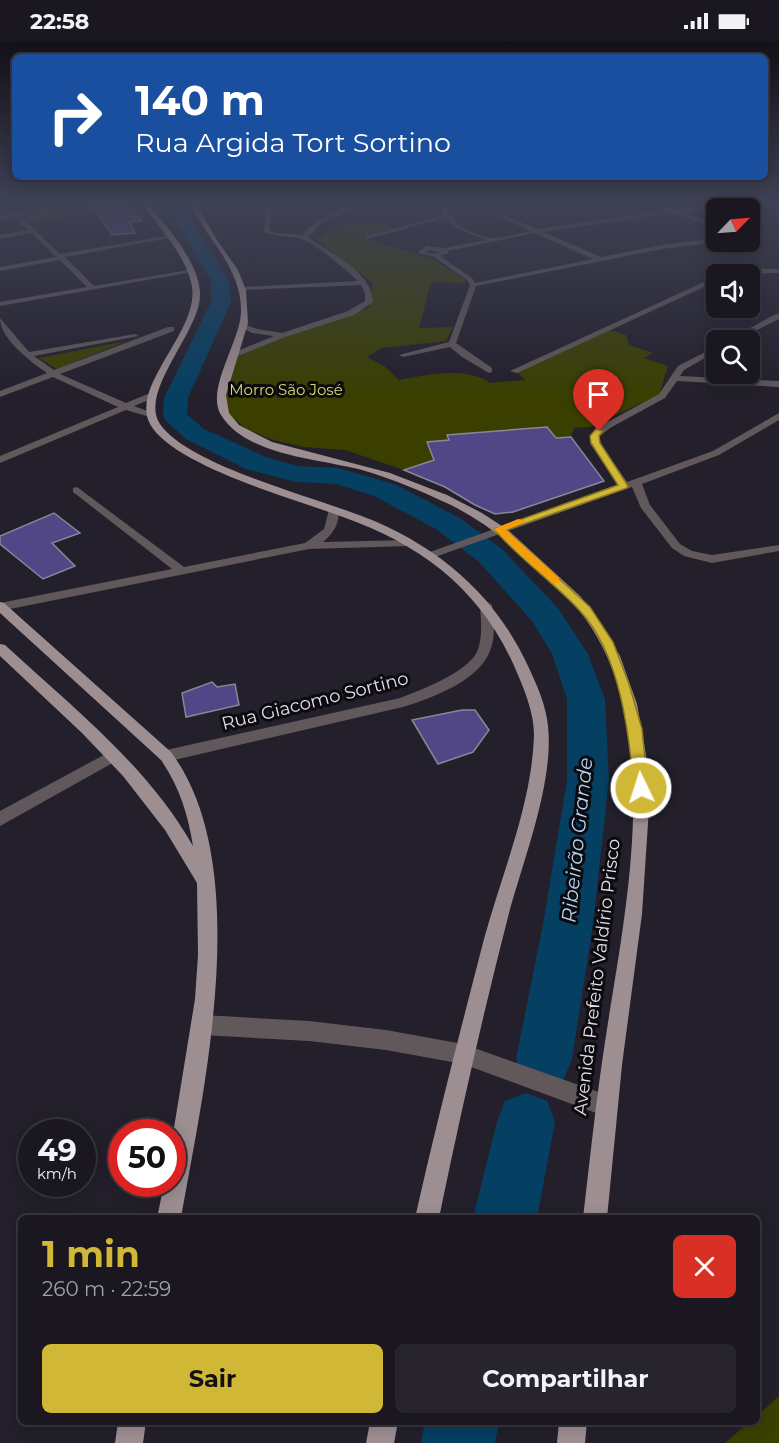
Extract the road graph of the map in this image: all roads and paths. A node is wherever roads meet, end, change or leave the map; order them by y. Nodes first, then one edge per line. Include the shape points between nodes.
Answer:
1 (71, 267) edge
2 (187, 267) edge
3 (233, 267) edge
4 (344, 267) edge
5 (453, 267) edge
6 (562, 267) edge
7 (189, 272) junction
8 (364, 283) junction
9 (706, 283) edge
10 (473, 285) junction
11 (92, 288) junction
12 (243, 289) junction
13 (0, 304) edge
14 (779, 316) edge
15 (0, 320) edge
16 (244, 325) junction
17 (752, 330) edge
18 (282, 335) junction
19 (452, 344) junction
20 (706, 354) edge
21 (27, 355) junction
22 (402, 355) dead end
23 (233, 356) junction
24 (489, 370) dead end
25 (514, 371) dead end
26 (54, 375) junction
27 (675, 378) junction
28 (779, 384) edge
29 (0, 394) edge
30 (102, 396) junction
31 (147, 398) junction
32 (126, 407) junction
33 (150, 414) junction
34 (779, 416) edge
35 (0, 460) edge
36 (636, 483) junction
37 (624, 486) junction
38 (77, 490) dead end
39 (610, 491) junction
40 (645, 506) junction
41 (334, 510) junction
42 (499, 529) junction
43 (410, 543) junction
44 (309, 546) junction
45 (779, 548) edge
46 (431, 555) junction
47 (182, 571) junction
48 (486, 605) junction
49 (0, 607) edge
50 (0, 648) edge
51 (113, 756) junction
52 (166, 756) junction
53 (0, 819) edge
54 (206, 884) junction
55 (203, 1025) junction
56 (463, 1054) junction
57 (607, 1106) junction
58 (170, 1215) edge
59 (428, 1215) edge
60 (595, 1215) edge
61 (132, 1425) edge
62 (383, 1425) edge
63 (573, 1425) edge
64 (129, 1443) edge
65 (380, 1443) edge
66 (571, 1443) edge

1 - 11 street
2 - 7 main road
3 - 12 main road, Avenida Prefeito Valdírio Prisco
4 - 8 street
5 - 10 street
6 - 10 street
7 - 11 street
7 - 31 main road via 196,287 195,304
8 - 12 street
8 - 18 street via 371,297 362,308
9 - 25 street
10 - 19 street
11 - 13 street
12 - 16 main road, Avenida Prefeito Valdírio Prisco
14 - 17 street
15 - 21 street
16 - 18 street via 255,331
16 - 23 main road, Avenida Prefeito Valdírio Prisco
18 - 23 street
19 - 22 street
19 - 24 street
20 - 27 street via 686,365
21 - 26 street
21 - 26 street via 171,329
23 - 42 main road, Avenida Prefeito Valdírio Prisco via 221,402 230,419 249,435 411,484
26 - 29 street
26 - 30 street
27 - 28 street
27 - 37 street via 662,396 594,436
30 - 31 street
30 - 32 street
31 - 32 street
31 - 33 main road
32 - 33 street
32 - 35 street
33 - 41 main road via 168,437 195,454
34 - 36 street via 716,453
36 - 37 street
36 - 40 street
37 - 39 street
38 - 47 street
39 - 40 street
39 - 42 street
40 - 45 street via 676,546 688,554 712,559
41 - 43 main road
41 - 44 street via 332,527 326,536
42 - 46 street
42 - 57 main road, Avenida Prefeito Valdírio Prisco via 586,610 607,642 635,729 641,772 637,894
43 - 44 street
43 - 46 main road
44 - 47 street
46 - 48 main road
47 - 49 street
48 - 52 street, Rua Giacomo Sortino via 488,635 481,657 424,694
48 - 56 main road via 512,642 532,691 541,732 536,780
49 - 52 main road
50 - 51 main road
51 - 53 street
51 - 54 main road via 167,819
52 - 54 main road via 185,783 190,799 201,841
54 - 55 main road via 208,961
55 - 56 street via 309,1030
55 - 58 main road
56 - 57 street
56 - 59 main road
57 - 60 main road, Avenida Prefeito Valdírio Prisco
61 - 64 main road
62 - 65 main road
63 - 66 main road

